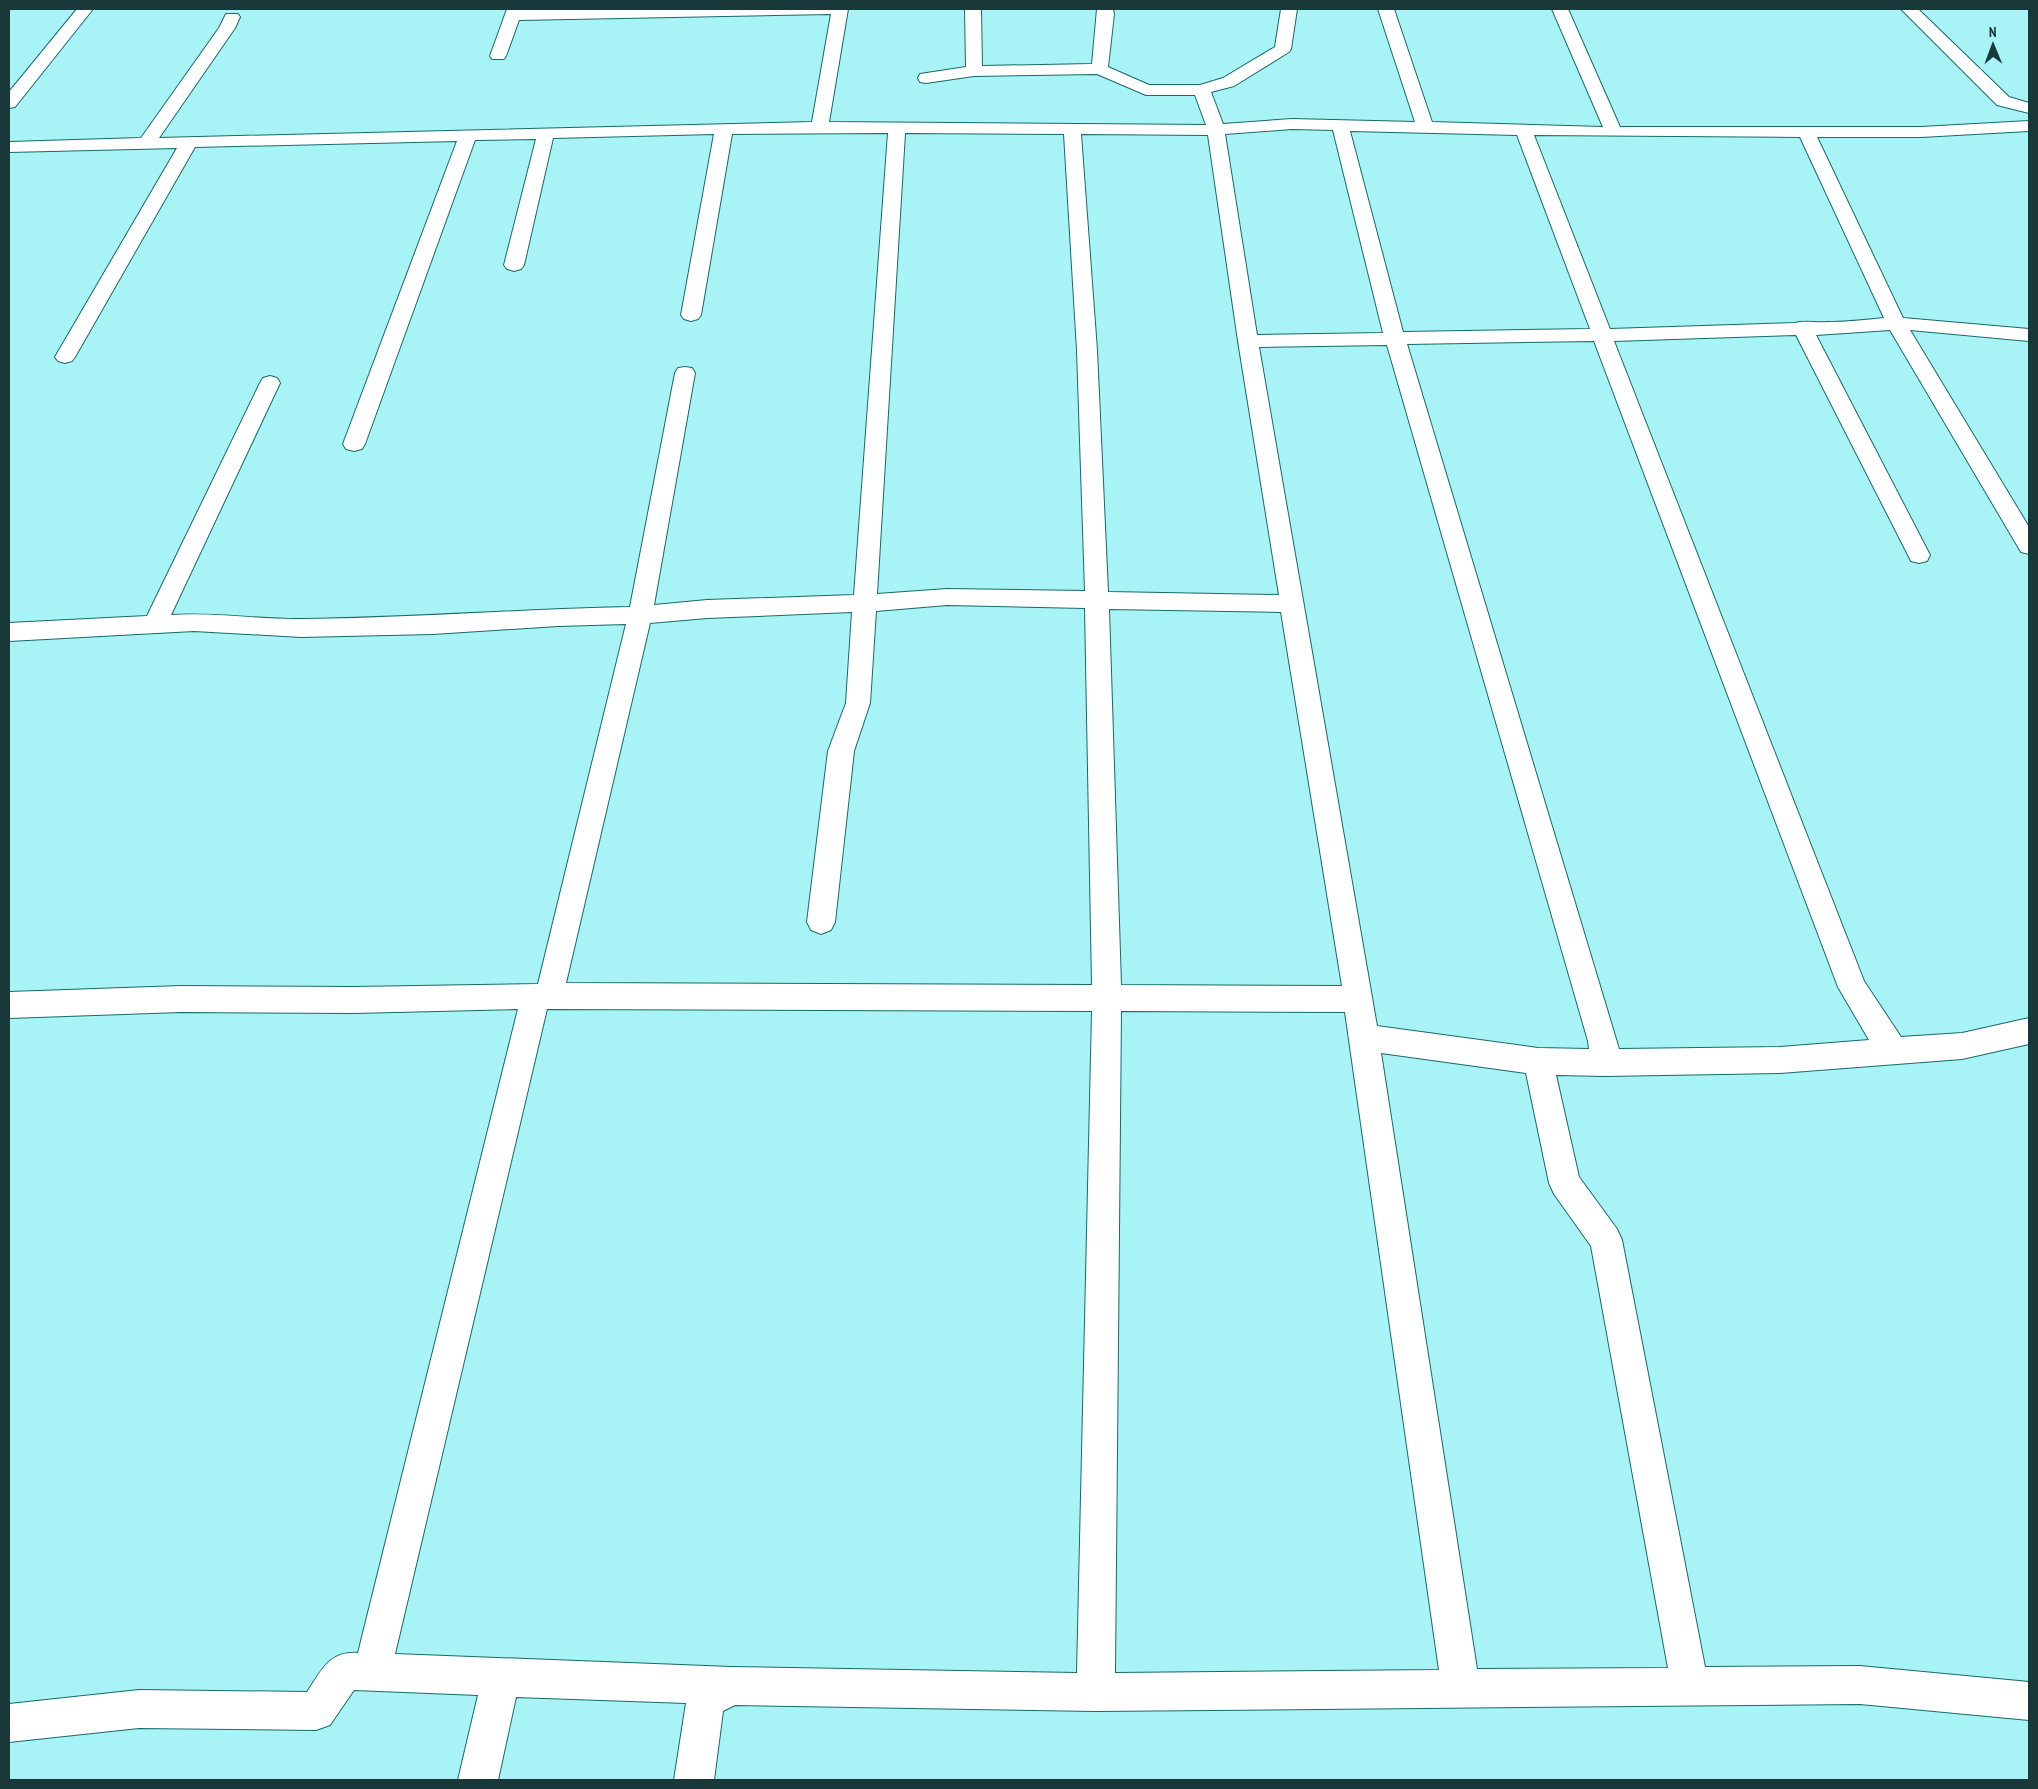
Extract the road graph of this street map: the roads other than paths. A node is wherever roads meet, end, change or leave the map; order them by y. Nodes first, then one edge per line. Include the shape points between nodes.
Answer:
1 (84, 9) edge
2 (973, 9) edge
3 (1105, 9) edge
4 (1289, 9) edge
5 (1386, 9) edge
6 (1560, 9) edge
7 (1909, 9) edge
8 (513, 12) edge
9 (232, 17) dead end
10 (498, 56) dead end
11 (1100, 68) junction
12 (974, 71) junction
13 (926, 78) dead end
14 (1202, 90) junction
15 (9, 104) edge
16 (2029, 108) edge
17 (1340, 125) junction
18 (2029, 126) edge
19 (820, 127) junction
20 (1425, 127) junction
21 (724, 128) junction
22 (897, 128) junction
23 (1072, 129) junction
24 (1523, 129) junction
25 (1216, 130) junction
26 (1614, 132) junction
27 (1806, 132) junction
28 (546, 133) junction
29 (468, 135) junction
30 (189, 142) junction
31 (147, 143) junction
32 (11, 150) edge
33 (514, 265) dead end
34 (691, 314) dead end
35 (1896, 323) junction
36 (1802, 328) junction
37 (1601, 335) junction
38 (2029, 335) edge
39 (1395, 339) junction
40 (1248, 341) junction
41 (65, 356) dead end
42 (685, 373) dead end
43 (270, 383) dead end
44 (354, 444) dead end
45 (2029, 546) edge
46 (1919, 555) dead end
47 (1097, 602) junction
48 (864, 603) junction
49 (1292, 604) junction
50 (640, 615) junction
51 (155, 624) junction
52 (9, 632) edge
53 (821, 922) dead end
54 (542, 997) junction
55 (1106, 998) junction
56 (1358, 999) junction
57 (9, 1005) edge
58 (2029, 1031) edge
59 (1363, 1037) junction
60 (1893, 1051) junction
61 (1538, 1061) junction
62 (1606, 1063) junction
63 (372, 1672) junction
64 (501, 1677) junction
65 (732, 1686) junction
66 (1690, 1686) junction
67 (1460, 1688) junction
68 (1096, 1692) junction
69 (2029, 1701) edge
70 (9, 1723) edge
71 (478, 1780) edge
72 (694, 1780) edge

1 - 15 street
2 - 12 street
3 - 11 street
4 - 14 street via 1283,48 1228,82
5 - 20 street
6 - 26 street
7 - 16 street via 2004,101
8 - 10 street
8 - 19 street via 840,9
9 - 31 street
11 - 12 street
11 - 14 street via 1146,90
12 - 13 street
14 - 25 street
17 - 20 street
17 - 25 street via 1292,124
17 - 39 street
18 - 27 street via 1921,132
19 - 21 street
19 - 22 street
20 - 24 street
21 - 28 street
21 - 34 street
22 - 23 street
22 - 48 street
23 - 25 street
23 - 47 street via 1087,350
24 - 26 street
24 - 37 street
25 - 40 street
26 - 27 street
27 - 35 street
28 - 29 street
28 - 33 street
29 - 30 street
29 - 44 street
30 - 31 street
30 - 41 street
31 - 32 street
35 - 36 street
35 - 38 street
35 - 45 street
36 - 37 street
36 - 46 street
37 - 39 street
37 - 60 street via 1852,987
39 - 40 street
39 - 62 street via 1603,1041
40 - 49 street
42 - 50 street
43 - 51 street
47 - 48 street via 947,597
47 - 49 street
47 - 55 street
48 - 50 street
48 - 53 street via 858,704 841,751
49 - 56 street
50 - 51 street via 301,628 194,622
50 - 54 street
51 - 52 street
54 - 55 street
54 - 57 street
54 - 63 street
55 - 56 street
55 - 68 street
56 - 59 street
58 - 60 street via 1962,1046
59 - 61 street
59 - 67 street
60 - 62 street via 1780,1060
61 - 62 street
61 - 66 street via 1565,1183 1606,1240
63 - 64 street
63 - 70 street via 345,1671 316,1711 139,1708
64 - 65 street
64 - 71 street
65 - 68 street
65 - 72 street via 706,1700
66 - 67 street
66 - 69 street via 1860,1685
67 - 68 street

